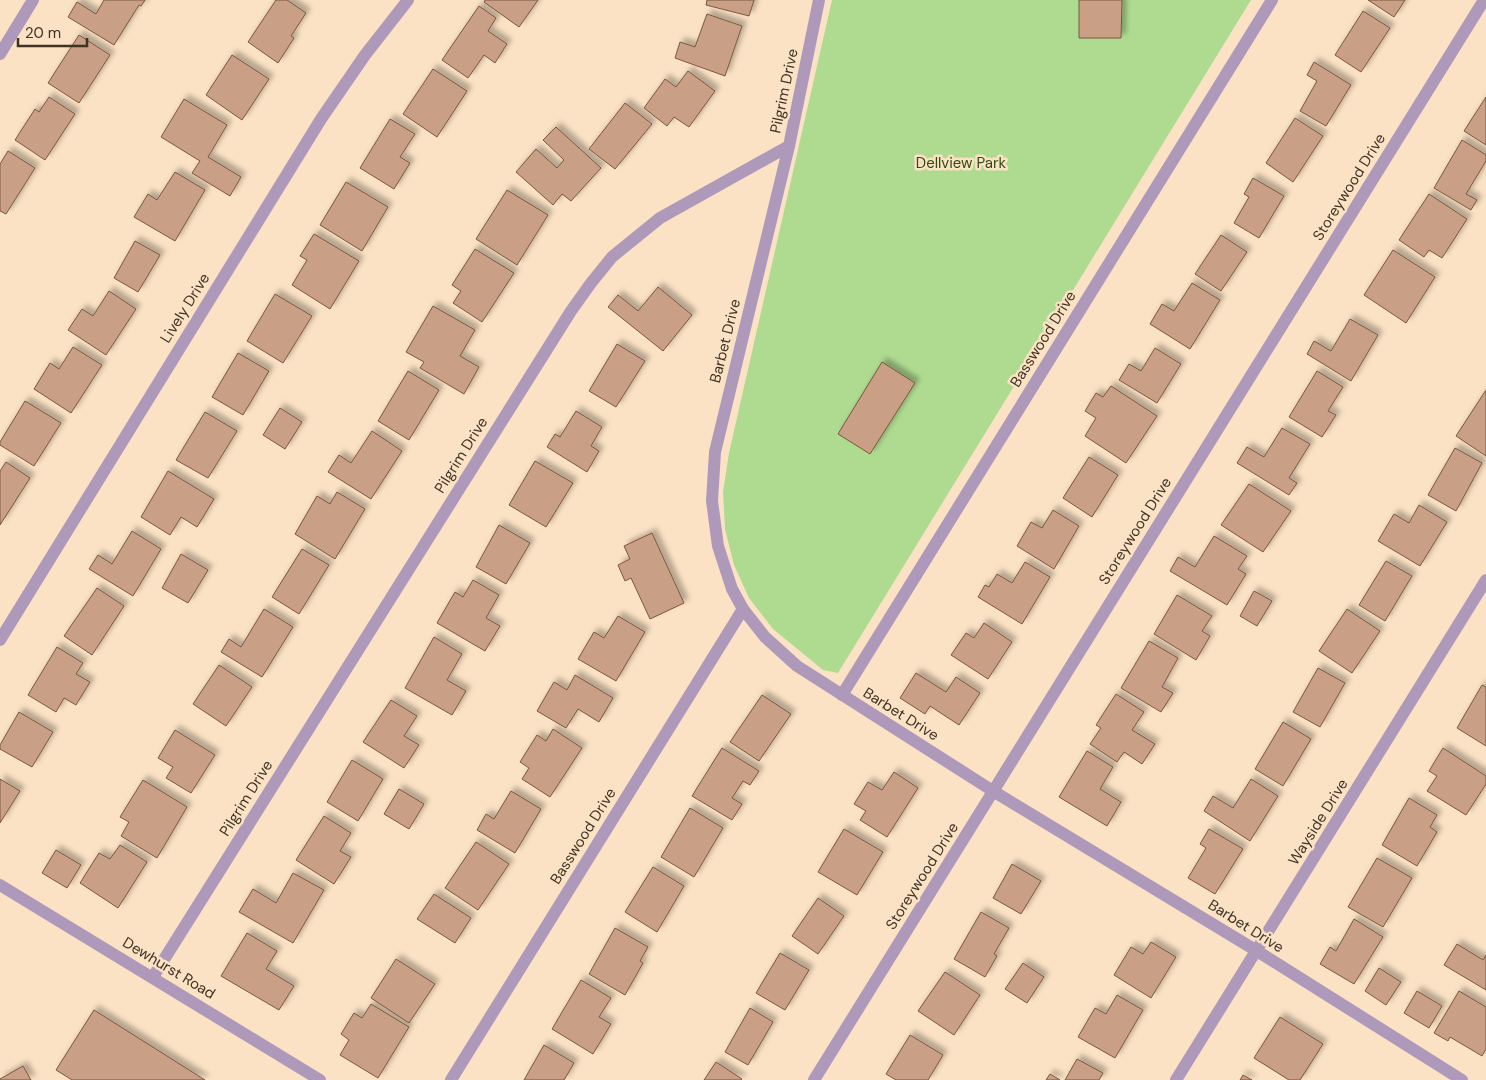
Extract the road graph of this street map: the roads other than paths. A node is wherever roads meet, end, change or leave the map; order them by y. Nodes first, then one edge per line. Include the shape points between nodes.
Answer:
1 (33, 0) edge
2 (408, 0) edge
3 (819, 0) edge
4 (1272, 0) edge
5 (1484, 0) edge
6 (0, 54) edge
7 (789, 146) junction
8 (1486, 580) edge
9 (743, 609) junction
10 (0, 640) edge
11 (842, 695) junction
12 (994, 791) junction
13 (0, 885) edge
14 (1257, 951) junction
15 (152, 977) junction
16 (320, 1080) edge
17 (451, 1080) edge
18 (814, 1080) edge
19 (1176, 1080) edge
20 (1462, 1080) edge

1 - 6 street
2 - 10 street, Lively Drive via 321,119
3 - 7 street, Pilgrim Drive
4 - 11 street, Basswood Drive
5 - 12 street, Storeywood Drive
7 - 9 street, Barbet Drive via 715,452 712,500 718,546 732,590
7 - 15 street, Pilgrim Drive via 660,218 612,257 591,283
8 - 14 street, Wayside Drive
9 - 11 street, Barbet Drive via 765,637 797,666
9 - 17 street, Basswood Drive
11 - 12 street, Barbet Drive
12 - 14 street, Barbet Drive
12 - 18 street, Storeywood Drive
13 - 15 street, Dewhurst Road
14 - 19 street, Wayside Drive
14 - 20 street, Barbet Drive
15 - 16 street, Dewhurst Road

